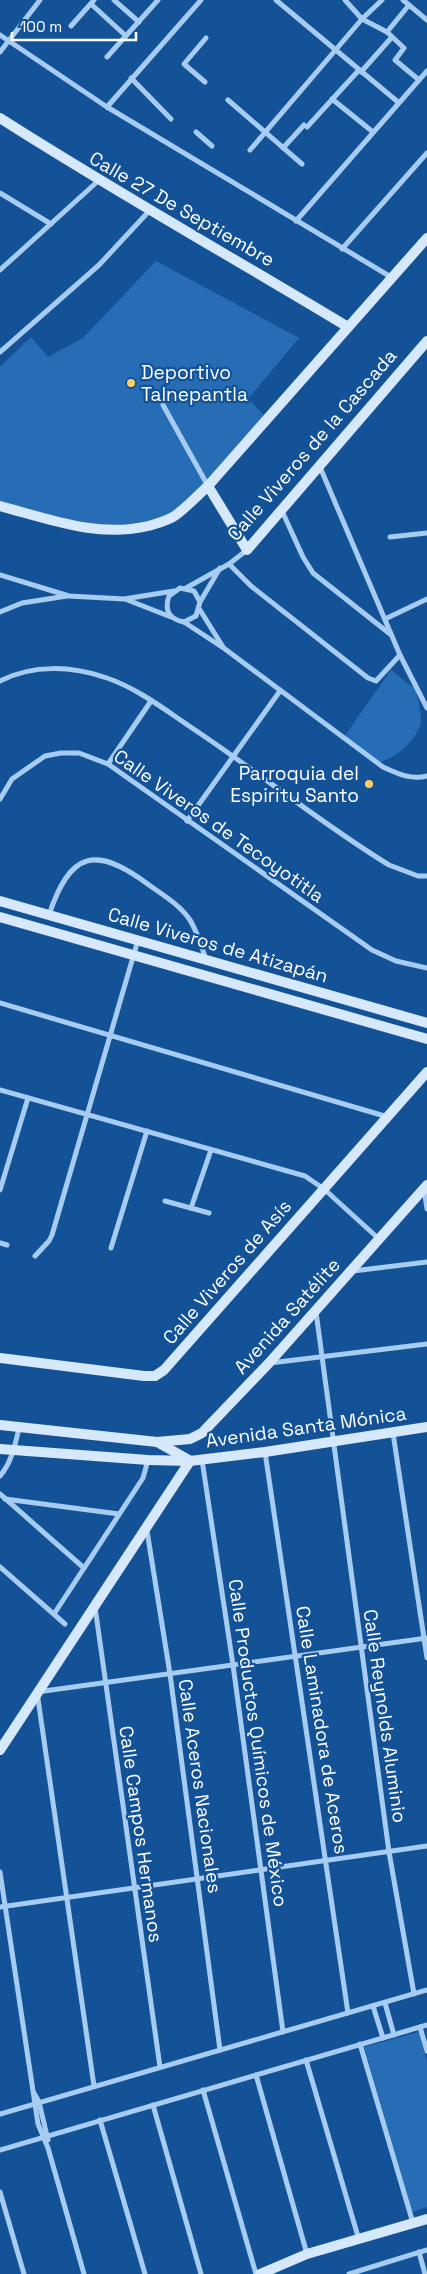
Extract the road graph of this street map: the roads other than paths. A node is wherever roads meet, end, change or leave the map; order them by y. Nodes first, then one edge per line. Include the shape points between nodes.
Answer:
1 (40, 0) edge
2 (114, 0) edge
3 (158, 0) edge
4 (201, 0) edge
5 (276, 0) edge
6 (345, 0) edge
7 (382, 0) edge
8 (403, 0) edge
9 (92, 2) edge
10 (409, 5) junction
11 (362, 19) junction
12 (427, 20) edge
13 (139, 22) junction
14 (71, 26) dead end
15 (387, 32) junction
16 (0, 36) edge
17 (126, 36) junction
18 (392, 37) junction
19 (206, 38) dead end
20 (7, 42) junction
21 (336, 51) junction
22 (0, 52) edge
23 (107, 57) dead end
24 (360, 71) junction
25 (427, 71) edge
26 (131, 78) junction
27 (419, 80) junction
28 (204, 82) dead end
29 (332, 99) junction
30 (228, 100) dead end
31 (398, 102) junction
32 (107, 107) junction
33 (0, 118) edge
34 (171, 119) dead end
35 (196, 132) dead end
36 (373, 132) junction
37 (265, 133) junction
38 (212, 146) dead end
39 (283, 148) junction
40 (250, 150) dead end
41 (427, 153) edge
42 (302, 164) dead end
43 (98, 181) junction
44 (0, 193) edge
45 (151, 209) junction
46 (296, 221) junction
47 (51, 224) junction
48 (427, 238) edge
49 (342, 249) junction
50 (0, 262) edge
51 (6, 265) junction
52 (0, 270) edge
53 (391, 277) junction
54 (348, 327) junction
55 (427, 341) edge
56 (0, 352) edge
57 (163, 405) dead end
58 (320, 467) junction
59 (208, 486) junction
60 (0, 506) edge
61 (282, 511) junction
62 (427, 534) edge
63 (390, 537) dead end
64 (247, 550) junction
65 (229, 564) junction
66 (220, 568) junction
67 (0, 575) edge
68 (186, 588) junction
69 (174, 591) junction
70 (68, 596) junction
71 (124, 599) junction
72 (427, 599) edge
73 (200, 602) junction
74 (200, 610) junction
75 (0, 612) edge
76 (172, 617) junction
77 (385, 619) junction
78 (184, 622) junction
79 (392, 635) junction
80 (225, 649) junction
81 (400, 655) junction
82 (0, 681) edge
83 (280, 691) junction
84 (151, 701) junction
85 (427, 708) edge
86 (233, 756) junction
87 (108, 764) junction
88 (427, 776) edge
89 (0, 799) edge
90 (187, 821) junction
91 (427, 876) edge
92 (0, 901) edge
93 (49, 915) junction
94 (0, 917) edge
95 (138, 940) junction
96 (134, 955) junction
97 (207, 960) junction
98 (427, 968) edge
99 (0, 1003) edge
100 (427, 1023) edge
101 (110, 1037) junction
102 (427, 1038) edge
103 (427, 1072) edge
104 (0, 1090) edge
105 (28, 1098) junction
106 (88, 1115) junction
107 (388, 1116) junction
108 (147, 1132) junction
109 (211, 1150) junction
110 (426, 1187) edge
111 (324, 1189) junction
112 (0, 1190) edge
113 (165, 1202) dead end
114 (191, 1208) junction
115 (427, 1209) edge
116 (209, 1213) dead end
117 (380, 1239) junction
118 (0, 1243) edge
119 (7, 1245) dead end
120 (111, 1248) dead end
121 (35, 1256) dead end
122 (427, 1262) edge
123 (351, 1271) junction
124 (316, 1310) junction
125 (427, 1344) edge
126 (322, 1356) junction
127 (0, 1358) edge
128 (269, 1363) junction
129 (0, 1425) edge
130 (19, 1427) junction
131 (427, 1427) edge
132 (392, 1432) junction
133 (332, 1440) junction
134 (157, 1442) junction
135 (0, 1450) edge
136 (14, 1452) junction
137 (265, 1452) junction
138 (202, 1459) junction
139 (148, 1460) junction
140 (190, 1461) junction
141 (0, 1476) edge
142 (2, 1496) edge
143 (119, 1514) junction
144 (146, 1527) junction
145 (0, 1567) edge
146 (84, 1568) junction
147 (94, 1604) junction
148 (54, 1614) junction
149 (65, 1624) dead end
150 (426, 1639) edge
151 (361, 1648) junction
152 (296, 1656) junction
153 (427, 1658) edge
154 (233, 1665) junction
155 (170, 1674) junction
156 (105, 1683) junction
157 (37, 1692) junction
158 (0, 1750) edge
159 (427, 1846) edge
160 (389, 1852) junction
161 (327, 1861) junction
162 (260, 1870) junction
163 (0, 1872) edge
164 (198, 1879) junction
165 (133, 1888) junction
166 (68, 1898) junction
167 (2, 1907) edge
168 (427, 1990) edge
169 (414, 1994) junction
170 (385, 2002) junction
171 (374, 2006) junction
172 (348, 2013) junction
173 (427, 2025) edge
174 (420, 2027) junction
175 (283, 2032) junction
176 (394, 2035) junction
177 (383, 2038) junction
178 (360, 2044) junction
179 (220, 2050) junction
180 (427, 2051) edge
181 (306, 2060) junction
182 (160, 2067) junction
183 (256, 2075) junction
184 (94, 2086) junction
185 (203, 2090) junction
186 (36, 2103) junction
187 (153, 2105) junction
188 (0, 2114) edge
189 (100, 2120) junction
190 (45, 2138) junction
191 (0, 2150) edge
192 (0, 2192) edge
193 (427, 2219) edge
194 (413, 2223) junction
195 (359, 2240) junction
196 (427, 2250) edge
197 (419, 2252) junction
198 (307, 2254) junction
199 (24, 2274) edge
200 (84, 2274) edge
201 (145, 2274) edge
202 (201, 2274) edge
203 (256, 2274) edge
204 (260, 2274) edge
205 (349, 2274) edge
206 (425, 2274) edge

1 - 20 street
2 - 13 street
3 - 13 street
4 - 26 street
5 - 21 street
6 - 11 street
7 - 11 street
8 - 10 street
9 - 14 street
9 - 17 street
10 - 12 street
10 - 15 street
11 - 15 street
11 - 21 street
13 - 17 street
15 - 18 street
16 - 20 street
17 - 23 street
18 - 24 street
18 - 27 street via 404,48 395,60
19 - 28 street via 184,64
20 - 22 street
20 - 32 street
21 - 24 street
21 - 37 street
24 - 29 street
24 - 31 street
25 - 27 street
26 - 32 street
26 - 34 street
27 - 31 street
29 - 36 street
29 - 39 street
30 - 37 street
31 - 36 street
32 - 46 street
33 - 43 street, Calle 27 De Septiembre
35 - 38 street
36 - 46 street
37 - 39 street
37 - 40 street
39 - 42 street
41 - 49 street
43 - 45 street, Calle 27 De Septiembre
43 - 47 street
44 - 47 street
45 - 54 street, Calle 27 De Septiembre
45 - 56 street via 99,265
46 - 49 street
47 - 51 street
48 - 53 street
49 - 53 street
50 - 51 street
51 - 52 street
53 - 54 street
54 - 59 street
55 - 58 street, Calle Viveros de la Cascada
57 - 59 street
58 - 61 street, Calle Viveros de la Cascada
58 - 77 street
59 - 60 street via 176,516 132,529 87,529
59 - 64 street
61 - 64 street, Calle Viveros de la Cascada
61 - 79 street via 313,573
62 - 63 street
64 - 65 street, Calle Viveros de la Cascada
65 - 66 street, Calle Viveros de la Cascada
65 - 81 street via 251,586 368,678 376,681
66 - 68 street, Calle Viveros de la Cascada
66 - 73 street
67 - 70 street
68 - 69 street
68 - 73 street via 194,591
69 - 71 street
69 - 76 street via 166,604
70 - 71 street
70 - 75 street via 22,603
71 - 76 street
72 - 77 street
73 - 74 street
74 - 78 street
74 - 80 street
76 - 78 street
77 - 79 street
78 - 80 street
79 - 81 street
80 - 83 street
81 - 85 street
82 - 84 street via 26,672 71,669 108,678
83 - 86 street
83 - 88 street via 383,767 416,779
84 - 86 street
84 - 87 street
86 - 90 street
86 - 91 street via 361,848 389,865 418,876
87 - 89 street, Calle Viveros de Tecoyotitla via 78,753 45,756 12,779
87 - 90 street, Calle Viveros de Tecoyotitla
90 - 98 street, Calle Viveros de Tecoyotitla via 372,950 396,961
92 - 93 street, Calle Viveros de Atizapán
93 - 95 street, Calle Viveros de Atizapán
93 - 97 street via 67,874 98,858 137,876 180,908 190,920
94 - 96 street, Calle Viveros de Atizapán
95 - 96 street
95 - 97 street, Calle Viveros de Atizapán
96 - 101 street
96 - 102 street, Calle Viveros de Atizapán
97 - 100 street, Calle Viveros de Atizapán
99 - 101 street
101 - 106 street
101 - 107 street
103 - 107 street, Calle Viveros de Asís
104 - 105 street
105 - 106 street
105 - 112 street
106 - 108 street
106 - 121 street via 52,1235
107 - 111 street, Calle Viveros de Asís
108 - 109 street
108 - 120 street
109 - 111 street via 305,1176
109 - 114 street
110 - 115 street
110 - 117 street, Avenida Satélite
111 - 117 street
111 - 127 street, Calle Viveros de Asís via 164,1370 155,1376
113 - 114 street
114 - 116 street
117 - 123 street, Avenida Satélite
118 - 119 street
122 - 123 street
123 - 124 street, Avenida Satélite
124 - 126 street, Calle Reynolds Aluminio
124 - 128 street, Avenida Satélite
125 - 126 street
126 - 128 street
126 - 133 street, Calle Reynolds Aluminio
128 - 134 street, Avenida Satélite via 202,1433 190,1439
129 - 130 street
130 - 134 street
130 - 136 street
131 - 132 street, Avenida Santa Mónica
132 - 133 street, Avenida Santa Mónica
132 - 150 street
133 - 137 street, Avenida Santa Mónica
133 - 151 street, Calle Reynolds Aluminio
134 - 139 street via 157,1448
134 - 140 street
135 - 136 street, Avenida Santa Mónica
136 - 139 street, Avenida Santa Mónica
136 - 141 street
137 - 138 street, Avenida Santa Mónica
137 - 152 street, Calle Laminadora de Aceros
138 - 140 street, Avenida Santa Mónica
138 - 154 street, Calle Productos Químicos de México
139 - 140 street, Avenida Santa Mónica
139 - 143 street via 143,1478
140 - 144 street
142 - 143 street
142 - 146 street
143 - 146 street
144 - 147 street
144 - 155 street, Calle Aceros Nacionales
145 - 148 street
146 - 148 street
147 - 156 street, Calle Campos Hermanos
147 - 157 street
148 - 149 street
150 - 151 street
150 - 153 street
151 - 152 street
151 - 160 street, Calle Reynolds Aluminio
152 - 154 street
152 - 161 street, Calle Laminadora de Aceros
154 - 155 street
154 - 162 street, Calle Productos Químicos de México
155 - 156 street
155 - 164 street, Calle Aceros Nacionales
156 - 157 street
156 - 165 street, Calle Campos Hermanos
157 - 158 street
157 - 166 street
159 - 160 street
160 - 161 street
160 - 169 street, Calle Reynolds Aluminio
161 - 162 street
161 - 172 street, Calle Laminadora de Aceros
162 - 164 street
162 - 175 street, Calle Productos Químicos de México
163 - 167 street
164 - 165 street
164 - 179 street, Calle Aceros Nacionales
165 - 166 street
165 - 182 street, Calle Campos Hermanos
166 - 167 street
166 - 184 street
167 - 186 street
168 - 169 street
169 - 170 street
170 - 171 street
170 - 176 street
171 - 172 street
171 - 177 street
172 - 175 street
173 - 174 street
174 - 176 street
174 - 180 street
175 - 179 street
176 - 177 street
177 - 178 street
178 - 181 street
178 - 194 street
179 - 182 street
181 - 183 street
181 - 195 street
182 - 184 street
183 - 185 street
183 - 198 street
184 - 186 street
185 - 187 street
185 - 203 street
186 - 188 street
186 - 190 street
187 - 189 street
187 - 202 street
189 - 190 street
189 - 201 street
190 - 191 street
190 - 200 street
192 - 199 street
193 - 194 street
194 - 195 street
195 - 198 street
196 - 197 street
197 - 205 street
197 - 206 street
198 - 204 street

